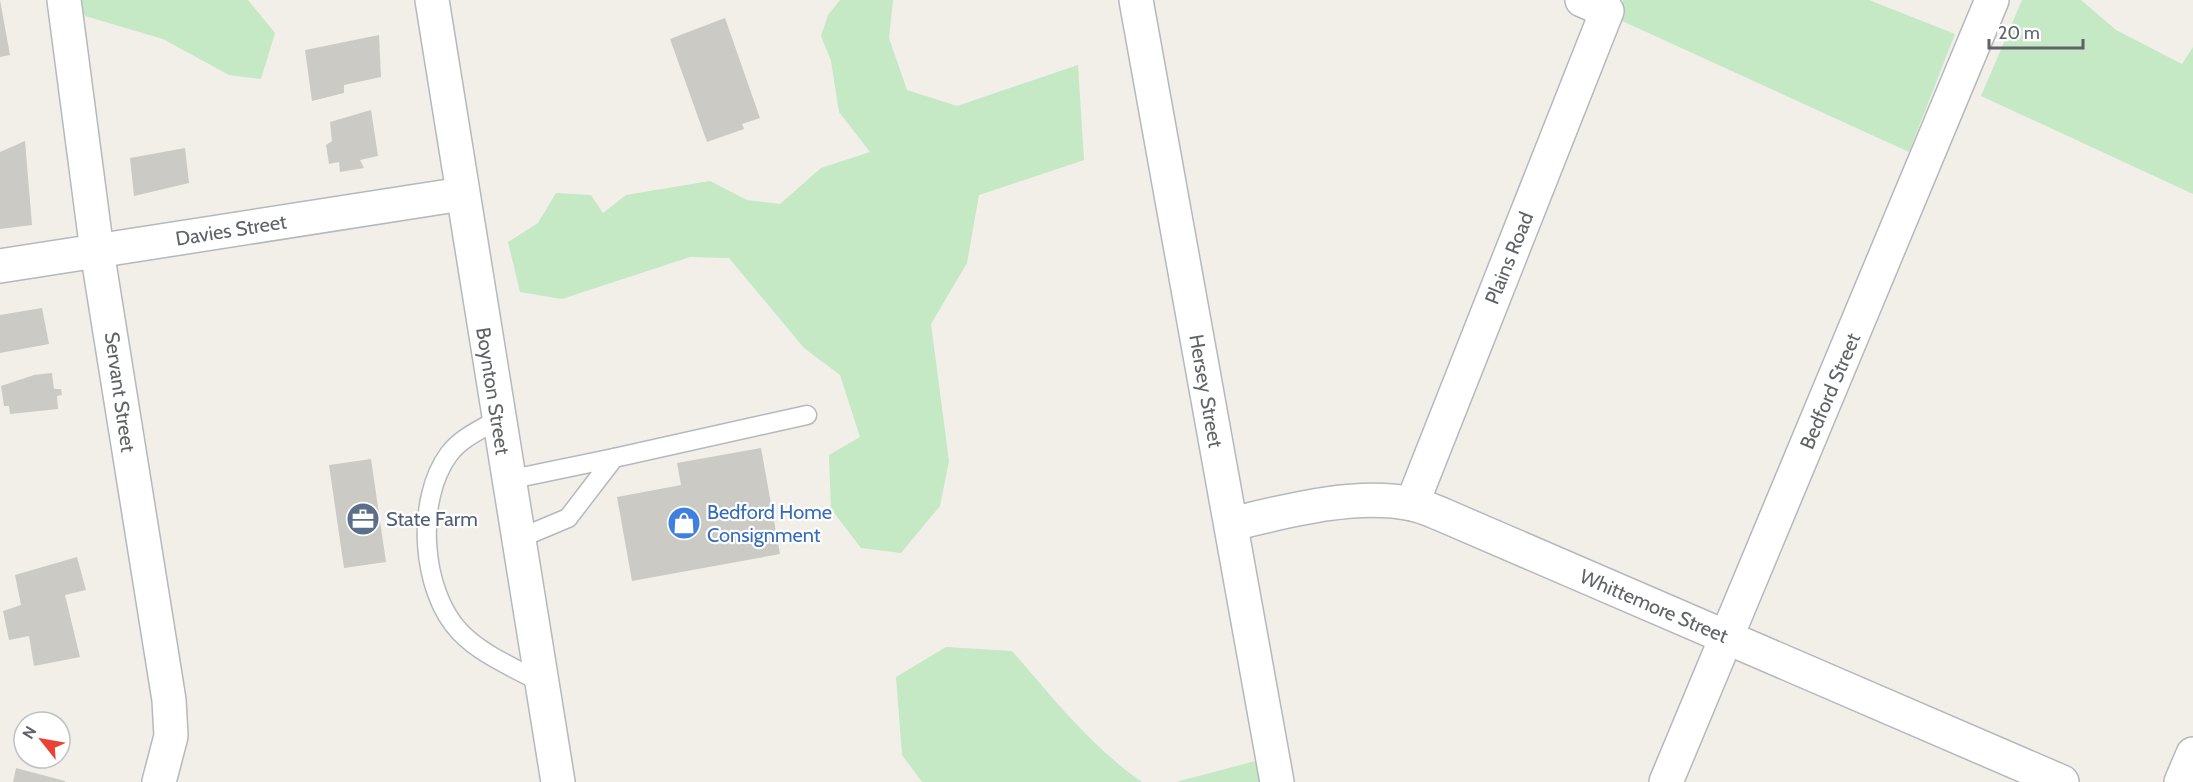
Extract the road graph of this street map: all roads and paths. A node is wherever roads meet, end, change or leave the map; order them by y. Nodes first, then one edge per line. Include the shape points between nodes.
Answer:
1 (64, 0) edge
2 (432, 0) edge
3 (1136, 0) edge
4 (1992, 0) edge
5 (1594, 6) edge
6 (462, 194) junction
7 (97, 251) junction
8 (0, 266) edge
9 (807, 415) dead end
10 (497, 420) junction
11 (614, 458) junction
12 (508, 480) junction
13 (1412, 504) junction
14 (1232, 524) junction
15 (518, 539) junction
16 (1728, 638) junction
17 (542, 683) junction
18 (2193, 754) edge
19 (159, 782) edge
20 (558, 782) edge
21 (1277, 782) edge
22 (1666, 782) edge
23 (2062, 782) edge
24 (2181, 782) edge

1 - 7 street, Servant Street
2 - 6 street, Boynton Street
3 - 14 street, Hersey Street
4 - 16 street, Bedford Street
5 - 13 street, Plains Road
6 - 7 street, Davies Street
6 - 10 street, Boynton Street
7 - 8 street, Davies Street
7 - 19 street, Servant Street via 169,700 171,736
9 - 11 lane
10 - 12 street, Boynton Street
10 - 17 lane via 462,440 448,455 436,480 428,511 432,578 443,606 460,632 493,657
11 - 12 lane
11 - 15 lane via 568,518
12 - 15 street, Boynton Street
13 - 14 street, Whittemore Street via 1371,501 1289,510
13 - 16 street, Whittemore Street
14 - 21 street, Hersey Street
15 - 17 street, Boynton Street
16 - 22 street, Bedford Street
16 - 23 street, Whittemore Street
17 - 20 street, Boynton Street
18 - 24 street

